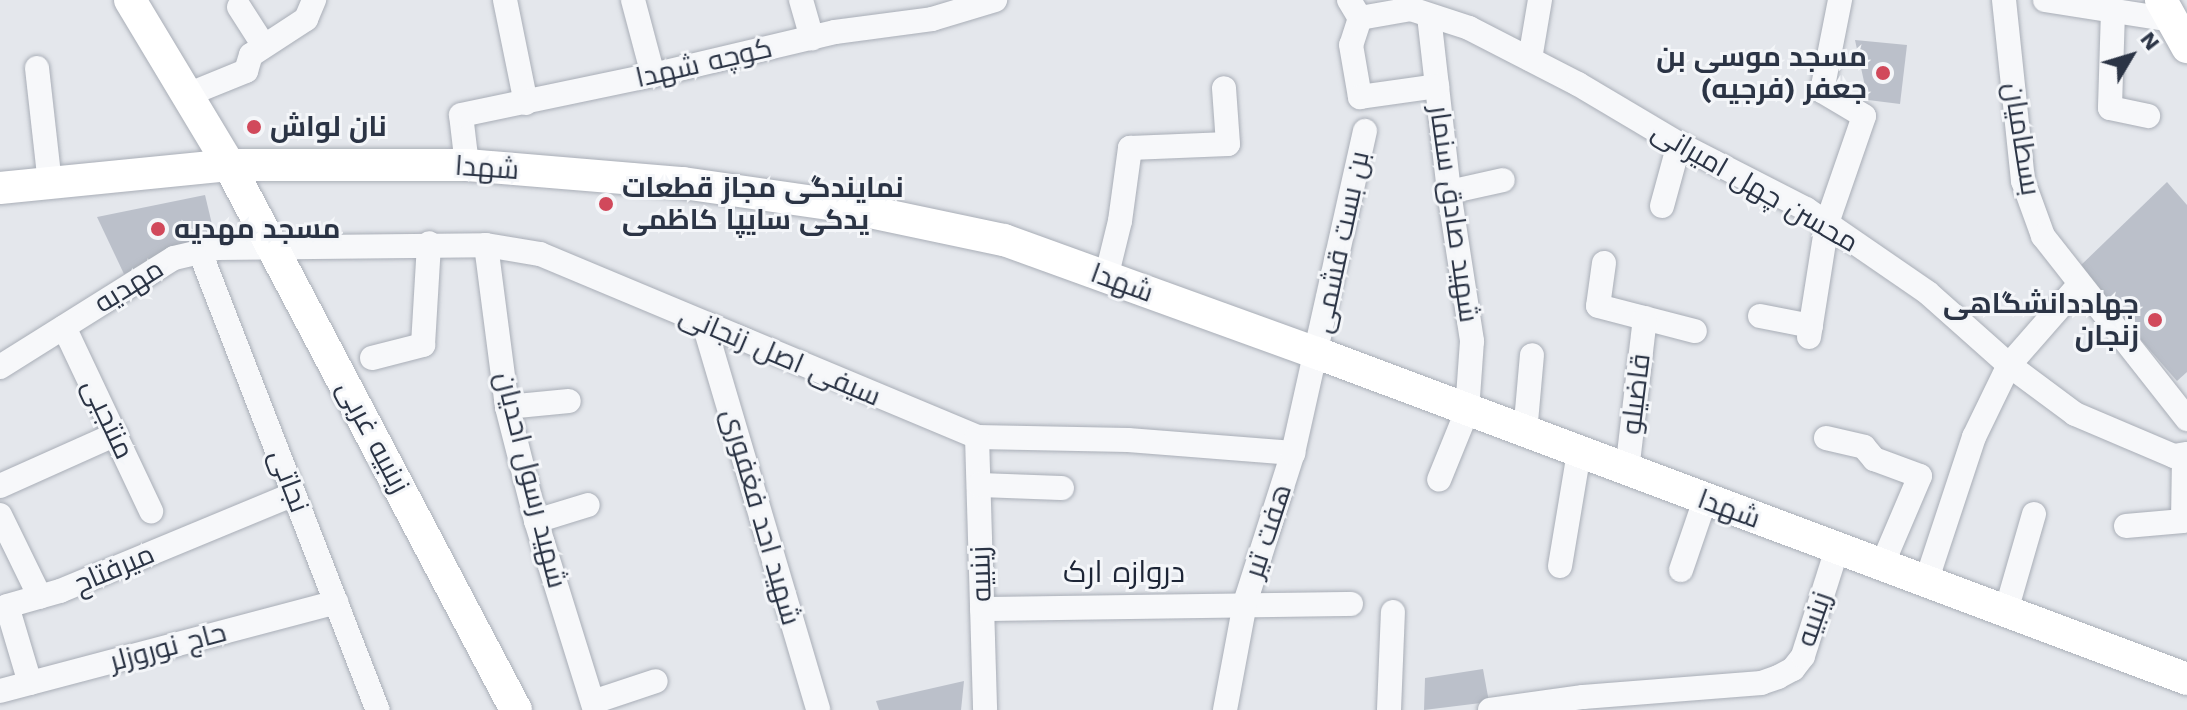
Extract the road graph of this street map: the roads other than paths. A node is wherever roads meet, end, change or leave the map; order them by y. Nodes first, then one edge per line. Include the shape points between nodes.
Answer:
1 (130, 0) edge
2 (314, 0) edge
3 (505, 0) edge
4 (633, 0) edge
5 (801, 0) edge
6 (995, 0) edge
7 (1540, 0) edge
8 (1840, 0) edge
9 (2004, 0) edge
10 (2045, 0) edge
11 (239, 7) dead end
12 (1354, 9) edge
13 (930, 10) edge
14 (2113, 11) junction
15 (1429, 16) junction
16 (2173, 22) edge
17 (812, 38) junction
18 (264, 46) junction
19 (1530, 59) junction
20 (37, 68) dead end
21 (653, 75) junction
22 (1437, 86) junction
23 (1224, 88) dead end
24 (187, 95) junction
25 (526, 103) junction
26 (2148, 116) dead end
27 (1365, 131) dead end
28 (1679, 144) junction
29 (229, 165) junction
30 (467, 165) junction
31 (1503, 180) dead end
32 (50, 183) junction
33 (0, 188) edge
34 (1449, 192) junction
35 (1662, 206) dead end
36 (1827, 223) junction
37 (429, 243) junction
38 (486, 245) junction
39 (272, 247) junction
40 (200, 252) junction
41 (1604, 263) dead end
42 (1106, 278) junction
43 (2079, 285) junction
44 (1760, 316) dead end
45 (1645, 318) junction
46 (704, 324) junction
47 (64, 327) junction
48 (1695, 331) dead end
49 (1317, 353) junction
50 (1532, 355) dead end
51 (372, 358) dead end
52 (2009, 365) junction
53 (0, 367) edge
54 (569, 401) dead end
55 (507, 407) junction
56 (1467, 411) junction
57 (2187, 419) edge
58 (1525, 433) junction
59 (116, 434) junction
60 (977, 437) junction
61 (1826, 438) dead end
62 (1293, 453) junction
63 (1579, 453) junction
64 (2186, 455) edge
65 (1627, 471) junction
66 (1439, 480) dead end
67 (979, 485) junction
68 (0, 486) edge
69 (1062, 488) dead end
70 (294, 494) junction
71 (1705, 500) junction
72 (588, 505) dead end
73 (151, 511) dead end
74 (2034, 514) dead end
75 (0, 515) edge
76 (536, 521) junction
77 (2126, 526) dead end
78 (1837, 549) junction
79 (1882, 565) junction
80 (1560, 566) dead end
81 (1681, 570) dead end
82 (1926, 582) junction
83 (40, 597) junction
84 (336, 602) junction
85 (1245, 603) junction
86 (1351, 604) dead end
87 (982, 609) junction
88 (2006, 611) junction
89 (1393, 612) dead end
90 (2187, 679) edge
91 (656, 681) dead end
92 (30, 683) junction
93 (0, 691) edge
94 (1583, 704) edge
95 (594, 706) edge
96 (378, 710) edge
97 (516, 710) edge
98 (818, 710) edge
99 (985, 710) edge
100 (1225, 710) edge
101 (1389, 710) edge
102 (1490, 710) edge

1 - 24 main road, زینبیه غربی
2 - 18 street via 306,19
3 - 25 street
4 - 21 street
5 - 17 street
6 - 13 street, کوچه شهدا
7 - 19 street
8 - 36 street via 1822,91 1864,116
9 - 43 street, بسطامیان via 2023,181 2043,236
10 - 14 street
11 - 18 street
12 - 15 street, محسن چهل امیرانی via 1411,9
12 - 22 street via 1351,45 1360,97
13 - 17 street, کوچه شهدا
14 - 16 street
14 - 26 street via 2110,108
15 - 19 street, محسن چهل امیرانی via 1469,28
15 - 22 street, شهید صادق سنمار
17 - 21 street, کوچه شهدا
18 - 24 street via 251,55 246,71
19 - 28 street, محسن چهل امیرانی
20 - 32 street
21 - 25 street, کوچه شهدا
22 - 34 street, شهید صادق سنمار
23 - 42 street via 1228,144 1130,148
24 - 29 main road, زینبیه غربی
25 - 30 street, کوچه شهدا via 461,115
27 - 49 street, بن بست قشمی
28 - 35 street
28 - 36 street, محسن چهل امیرانی
29 - 30 main road, شهدا
29 - 32 main road, شهدا
29 - 39 main road, زینبیه غربی
30 - 42 main road, شهدا via 683,183 842,206 1004,240
31 - 34 street
32 - 33 main road, شهدا
34 - 56 street, شهید صادق سنمار via 1472,341
36 - 44 street via 1810,332
36 - 52 street, محسن چهل امیرانی via 1928,293
37 - 38 street, سیفی اصل زنجانی
37 - 39 street, سیفی اصل زنجانی
37 - 51 street via 423,345
38 - 46 street, سیفی اصل زنجانی via 540,254
38 - 55 street, شهید رسول احدیان
39 - 40 street, مهدیه
39 - 97 main road, زینبیه غربی
40 - 47 street, مهدیه via 174,258
40 - 70 street, نجاتی
41 - 45 street via 1598,306
42 - 49 main road, شهدا
43 - 52 street
43 - 57 street, بسطامیان
45 - 48 street
45 - 65 street, قاضیلو
46 - 60 street, سیفی اصل زنجانی
46 - 98 street, شهید احد فغفوری
47 - 53 street, مهدیه
47 - 59 street, منتجبی
49 - 56 main road, شهدا
49 - 62 street, هفت تیر
50 - 58 street
52 - 64 street, محسن چهل امیرانی via 2075,414 2174,456
52 - 82 street via 1974,437
54 - 55 street
55 - 76 street, شهید رسول احدیان
56 - 58 main road, شهدا
56 - 66 street, شهید صادق سنمار
58 - 63 main road, شهدا
59 - 68 street
59 - 73 street, منتجبی
60 - 62 street, سیفی اصل زنجانی via 1128,440
60 - 67 street, زینبیه
61 - 79 street via 1864,447 1874,459 1920,476
62 - 85 street, هفت تیر
63 - 65 main road, شهدا
63 - 80 street
64 - 77 street via 2183,521
65 - 71 main road, شهدا
67 - 69 street
67 - 87 street, زینبیه
70 - 83 street, میرفتاح
70 - 84 street, نجاتی
71 - 78 main road, شهدا
71 - 81 street
72 - 76 street
74 - 88 street
75 - 83 street
76 - 95 street, شهید رسول احدیان
78 - 79 main road, شهدا
78 - 94 street, زینبیه via 1803,656 1793,669 1761,683
79 - 82 main road, شهدا
82 - 88 main road, شهدا
83 - 92 street, میرفتاح via 7,606
84 - 92 street, حاج نوروزلر
84 - 96 street, نجاتی
85 - 86 street
85 - 87 street
85 - 100 street, هفت تیر
87 - 99 street, زینبیه
88 - 90 main road, شهدا
89 - 101 street
91 - 95 street
92 - 93 street, حاج نوروزلر
94 - 102 street, زینبیه

